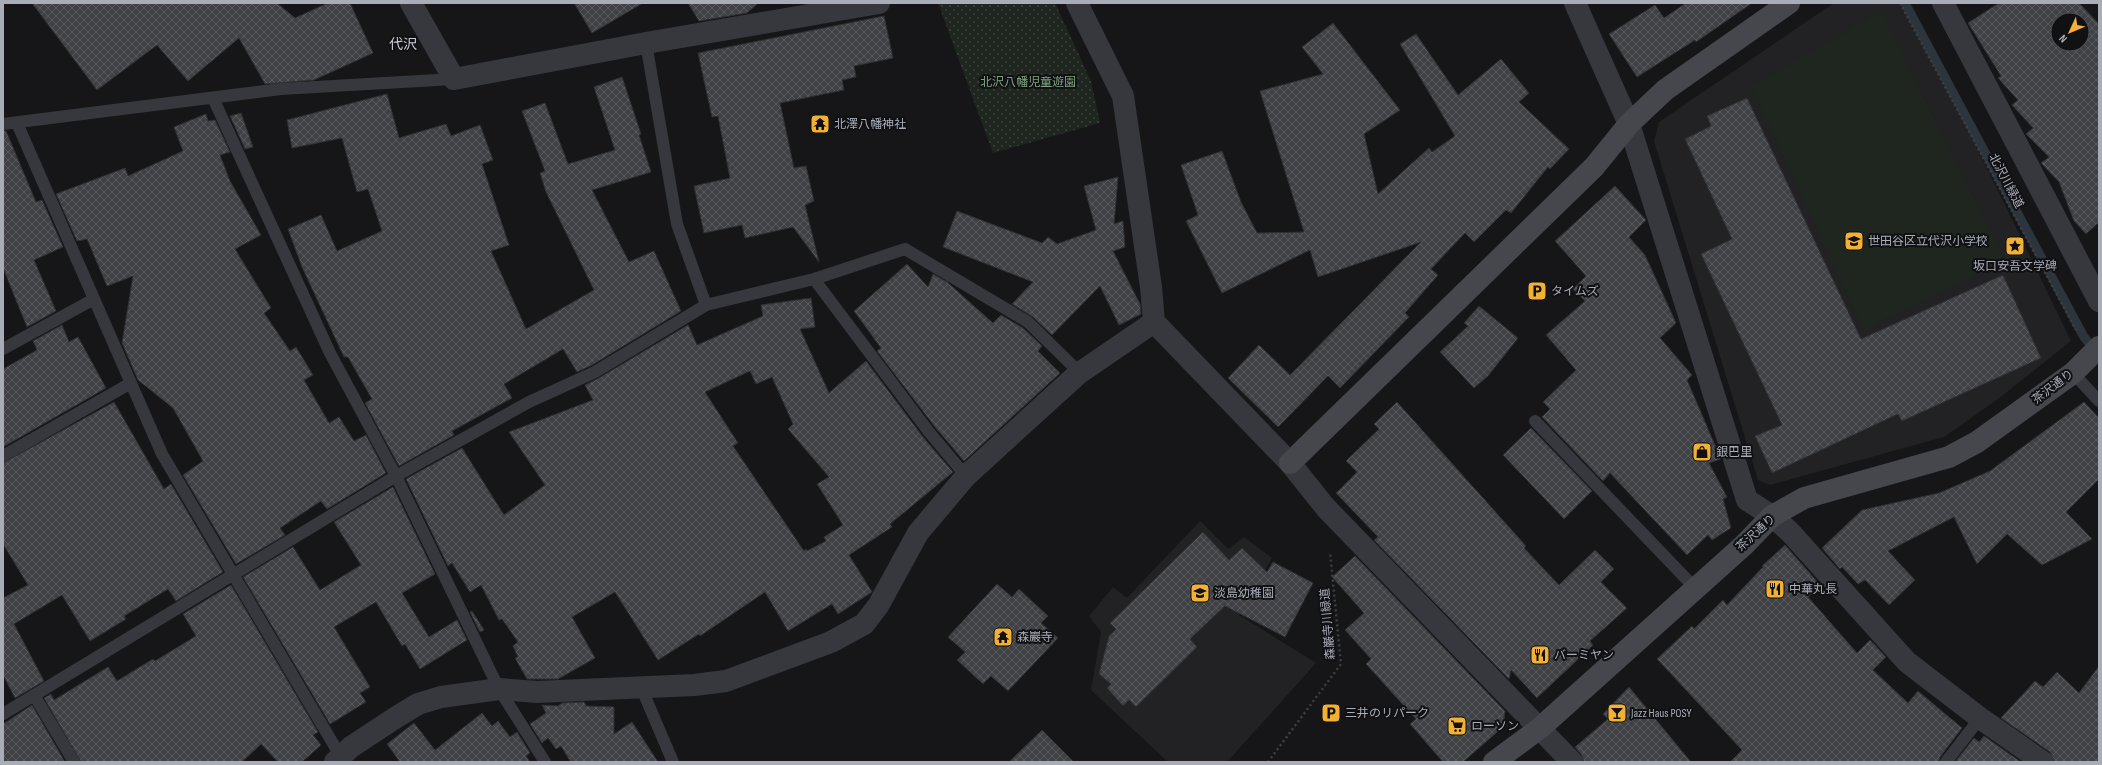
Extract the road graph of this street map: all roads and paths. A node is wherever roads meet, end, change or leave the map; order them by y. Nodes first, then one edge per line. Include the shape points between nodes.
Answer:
1 (411, 3) edge
2 (879, 3) edge
3 (1076, 3) edge
4 (1575, 3) edge
5 (1789, 3) edge
6 (1900, 3) edge
7 (1943, 3) edge
8 (646, 43) junction
9 (454, 79) junction
10 (213, 98) junction
11 (17, 123) junction
12 (3, 124) edge
13 (1629, 124) junction
14 (814, 279) junction
15 (94, 300) junction
16 (2099, 301) edge
17 (706, 306) junction
18 (1154, 322) junction
19 (3, 349) edge
20 (2094, 352) edge
21 (1080, 373) junction
22 (2073, 373) junction
23 (131, 382) junction
24 (2099, 401) edge
25 (1534, 421) dead end
26 (3, 456) edge
27 (1290, 463) junction
28 (396, 476) junction
29 (966, 476) junction
30 (1326, 508) junction
31 (1772, 516) junction
32 (232, 574) junction
33 (1695, 588) junction
34 (641, 687) junction
35 (499, 689) junction
36 (34, 695) junction
37 (3, 714) edge
38 (1980, 718) junction
39 (1540, 728) junction
40 (338, 759) edge
41 (74, 762) edge
42 (545, 762) edge
43 (673, 762) edge
44 (1268, 762) edge
45 (1494, 762) edge
46 (1572, 762) edge
47 (1946, 762) edge
48 (2043, 762) edge

1 - 9 street
2 - 8 street
3 - 18 street via 1123,96
4 - 13 street
5 - 13 street via 1665,90
6 - 20 path, 北沢川緑道
7 - 16 street
8 - 9 street
8 - 17 lane via 677,224
9 - 10 lane via 281,89
10 - 11 lane
10 - 28 lane via 330,353
11 - 12 lane
11 - 15 lane
13 - 27 street via 1594,167
13 - 31 street via 1747,500
14 - 17 lane
14 - 21 lane via 905,249 1028,322
14 - 29 lane via 929,432
15 - 19 lane
15 - 23 lane
17 - 28 lane via 595,372 529,402
18 - 21 street
18 - 27 street
20 - 22 street, 茶沢通り
21 - 29 street
22 - 24 lane
22 - 31 street, 茶沢通り via 1977,442 1949,457 1804,498
23 - 26 lane
23 - 32 lane via 162,454
25 - 33 lane
27 - 30 street
28 - 32 lane
28 - 35 lane
29 - 34 street via 918,533 878,606 864,624 831,642 726,681
30 - 39 street
30 - 44 path, 森巌寺川緑道 via 1341,664
31 - 33 street, 茶沢通り
31 - 38 street via 1790,532 1907,662
32 - 36 lane
32 - 40 lane
33 - 39 street, 茶沢通り
34 - 35 street via 537,692
34 - 43 lane
35 - 40 street via 460,693 418,704 388,722
35 - 42 lane
36 - 37 lane
36 - 41 lane
38 - 47 lane
38 - 48 street
39 - 45 street, 茶沢通り
39 - 46 street

